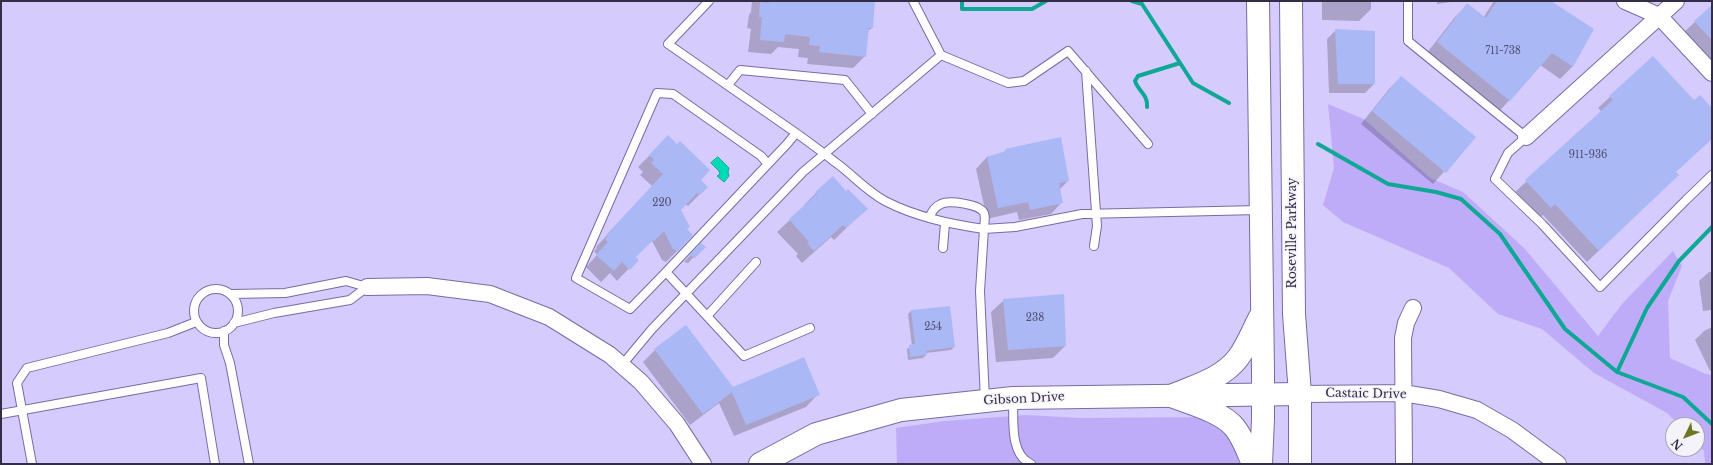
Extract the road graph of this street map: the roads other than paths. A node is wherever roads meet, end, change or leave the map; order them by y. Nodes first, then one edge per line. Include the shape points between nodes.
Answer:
1 (709, 1) edge
2 (913, 1) edge
3 (1258, 1) edge
4 (1291, 1) edge
5 (1408, 1) edge
6 (1625, 1) edge
7 (1676, 1) edge
8 (1659, 16) junction
9 (941, 56) junction
10 (1086, 71) junction
11 (1712, 73) edge
12 (728, 85) junction
13 (872, 114) junction
14 (796, 133) junction
15 (1526, 137) junction
16 (1148, 144) dead end
17 (824, 154) junction
18 (768, 164) junction
19 (1712, 175) edge
20 (1260, 210) junction
21 (1096, 214) junction
22 (929, 218) junction
23 (945, 223) junction
24 (984, 229) junction
25 (1094, 246) dead end
26 (943, 248) dead end
27 (756, 262) dead end
28 (666, 272) junction
29 (366, 287) junction
30 (230, 294) junction
31 (688, 294) junction
32 (1413, 308) dead end
33 (708, 316) junction
34 (1261, 316) junction
35 (196, 322) junction
36 (234, 324) junction
37 (810, 328) dead end
38 (224, 331) junction
39 (622, 365) junction
40 (1403, 393) junction
41 (1263, 394) junction
42 (1300, 394) junction
43 (1171, 396) junction
44 (1013, 398) junction
45 (985, 400) junction
46 (23, 410) junction
47 (1, 414) edge
48 (32, 464) edge
49 (216, 464) edge
50 (250, 464) edge
51 (703, 464) edge
52 (760, 464) edge
53 (1031, 464) edge
54 (1253, 464) edge
55 (1261, 464) edge
56 (1300, 464) edge
57 (1404, 464) edge
58 (1558, 464) edge

1 - 12 lane via 668,44
2 - 9 lane
3 - 20 main road
4 - 42 main road, Roseville Parkway via 1294,314
5 - 15 lane via 1408,41
6 - 8 street
7 - 8 street
8 - 11 street
8 - 15 street
9 - 10 lane via 1008,83 1024,81 1068,51
9 - 13 lane
10 - 16 lane
10 - 21 lane
12 - 13 lane via 740,70 845,80
12 - 14 lane
13 - 17 lane
14 - 17 lane
14 - 18 lane
15 - 19 lane via 1508,153 1495,179 1542,224 1600,287
17 - 22 lane via 885,201
17 - 31 lane via 774,201
18 - 28 lane
18 - 28 lane via 761,156 672,94 657,93 576,278 630,309
20 - 21 lane
20 - 34 main road
21 - 24 lane via 1082,214 1015,227
21 - 25 lane
22 - 23 lane
22 - 24 lane via 939,204 947,202 974,205 985,214
23 - 24 lane
23 - 26 lane
24 - 45 lane via 980,291
27 - 33 lane
28 - 31 lane
29 - 30 lane via 346,281 285,293
29 - 36 lane via 350,300 274,313
29 - 39 street via 427,286 490,294 549,317
30 - 35 lane via 219,289 207,290 202,294 195,303
30 - 36 lane via 235,300 238,312
31 - 33 lane
31 - 39 lane via 652,329
32 - 40 street via 1403,338
33 - 37 lane via 744,356
34 - 41 main road
34 - 43 main road via 1232,365 1219,376
35 - 38 lane via 211,332
35 - 46 lane via 168,333 27,368 17,383
36 - 38 lane
38 - 50 lane via 224,345 230,363
39 - 51 street via 665,409
40 - 42 street, Castaic Drive
40 - 57 street
40 - 58 street, Castaic Drive via 1439,399 1477,410 1512,430
41 - 42 main road, Gibson Drive
41 - 43 main road, Gibson Drive
41 - 55 main road
42 - 56 main road, Roseville Parkway
43 - 44 main road, Gibson Drive
43 - 54 main road via 1222,417 1234,426
44 - 45 main road, Gibson Drive
44 - 53 lane via 1015,444 1024,461
45 - 52 main road, Gibson Drive via 901,410 816,434
46 - 47 lane
46 - 48 lane
46 - 49 lane via 201,378

